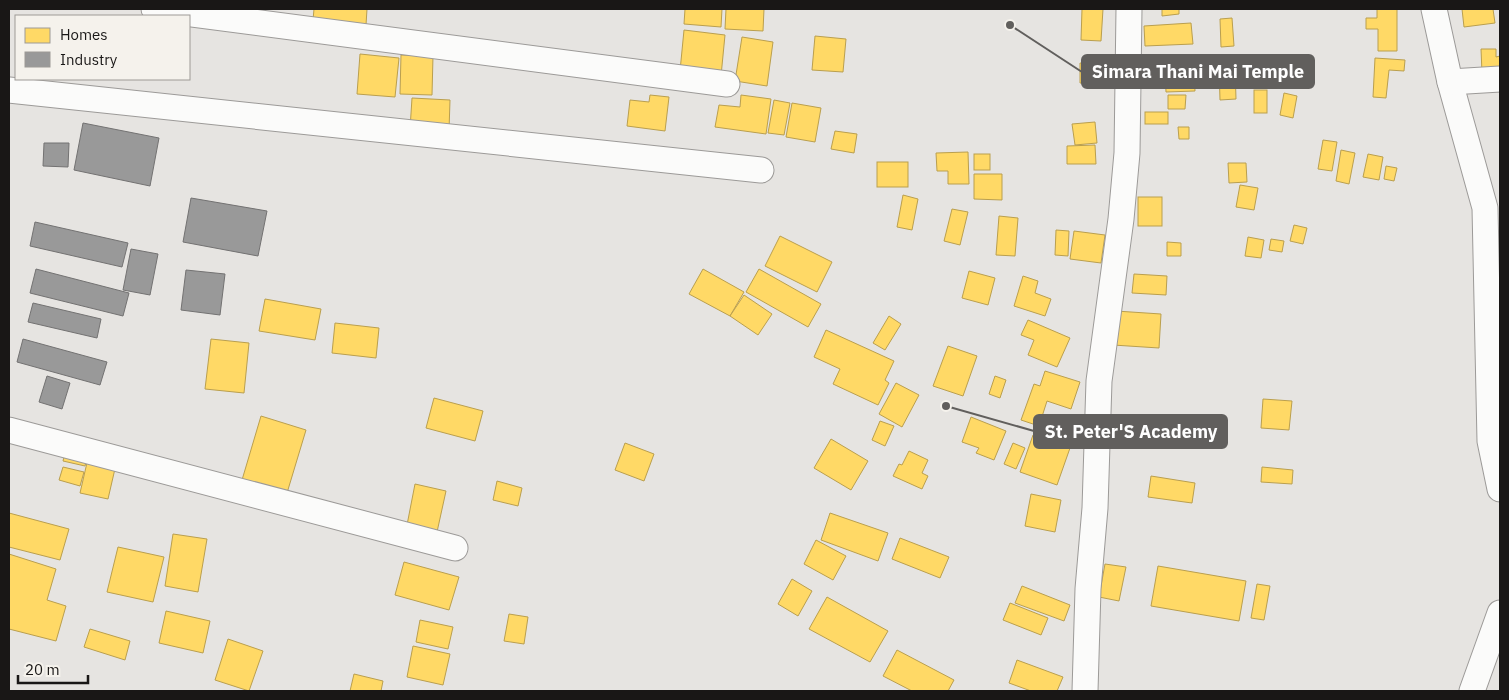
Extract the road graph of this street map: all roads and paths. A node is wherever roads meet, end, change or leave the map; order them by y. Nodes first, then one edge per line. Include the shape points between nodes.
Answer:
1 (154, 9) edge
2 (1129, 9) edge
3 (1434, 9) edge
4 (1500, 78) edge
5 (1450, 82) junction
6 (727, 84) dead end
7 (9, 90) edge
8 (761, 170) dead end
9 (9, 430) edge
10 (1500, 489) edge
11 (455, 548) dead end
12 (1500, 613) edge
13 (1085, 691) edge
14 (1472, 691) edge

1 - 6 street
2 - 13 street via 1127,153 1099,381
3 - 5 street
4 - 5 street
5 - 10 street via 1485,208 1490,441
7 - 8 street
9 - 11 street
12 - 14 street

